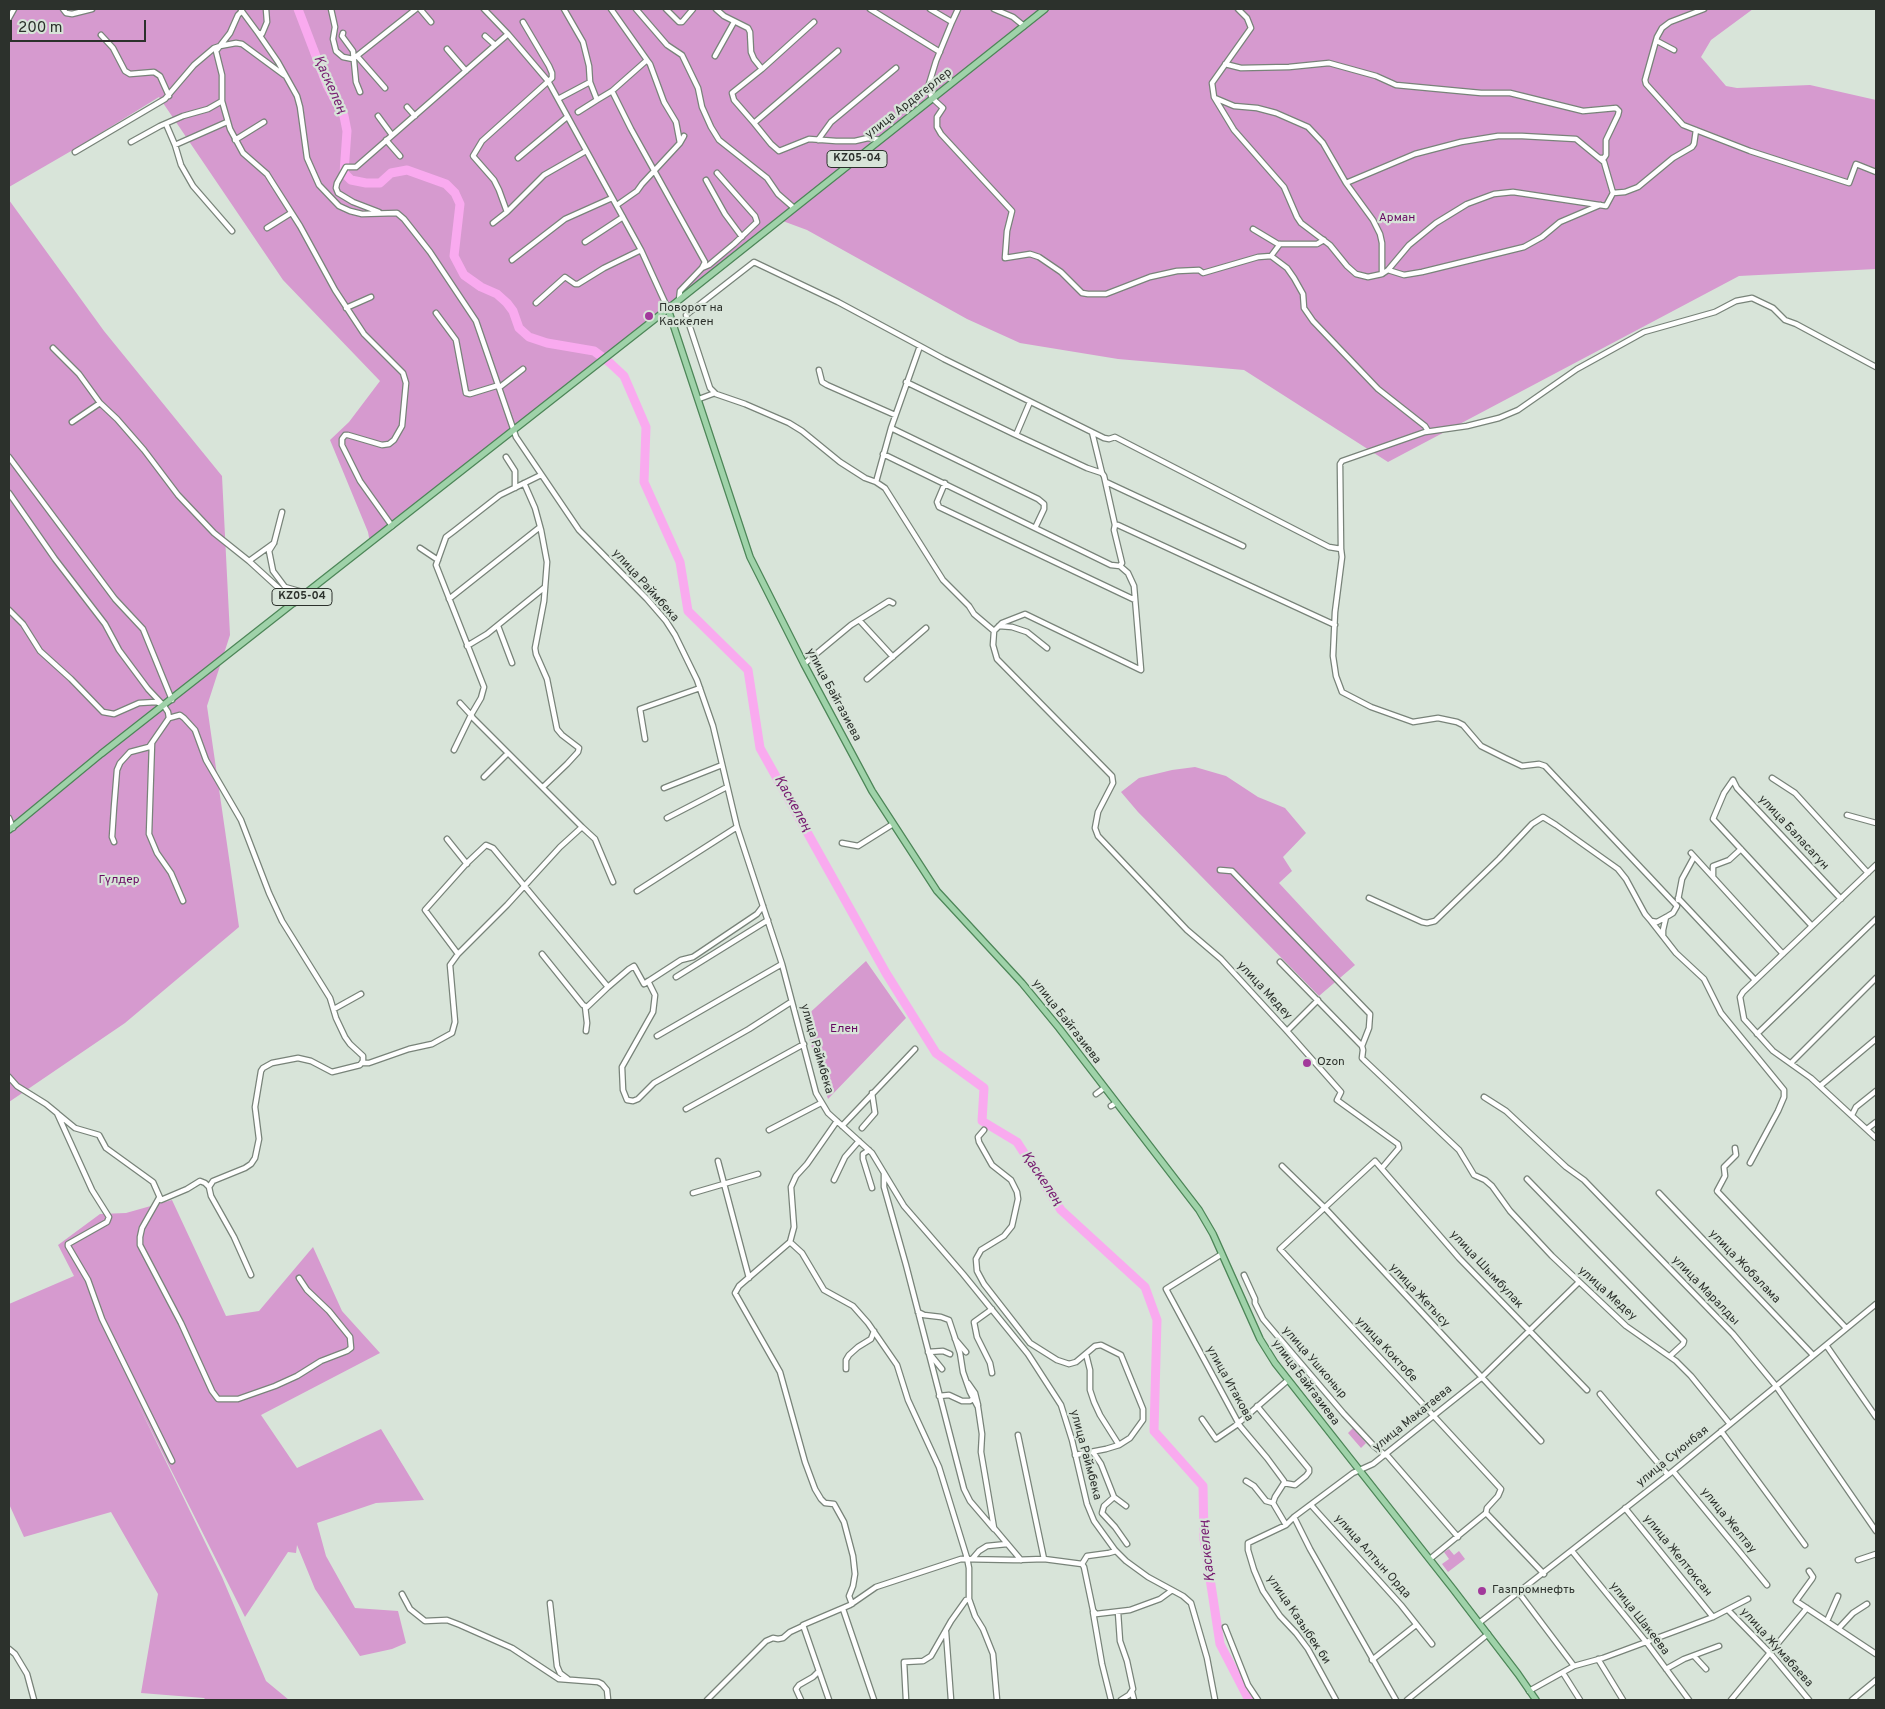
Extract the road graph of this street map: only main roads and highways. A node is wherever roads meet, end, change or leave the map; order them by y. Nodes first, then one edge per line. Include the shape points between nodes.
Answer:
1 (1045, 9) edge
2 (668, 309) junction
3 (11, 829) edge
4 (1536, 1700) edge

1 - 2 main road, улица Ардагерлер / KZ05-04
2 - 3 main road, KZ05-04 via 101,754
2 - 4 main road, улица Байгазиева via 750,557 872,791 938,891 1059,1028 1114,1104 1199,1210 1260,1339 1288,1380 1479,1622

